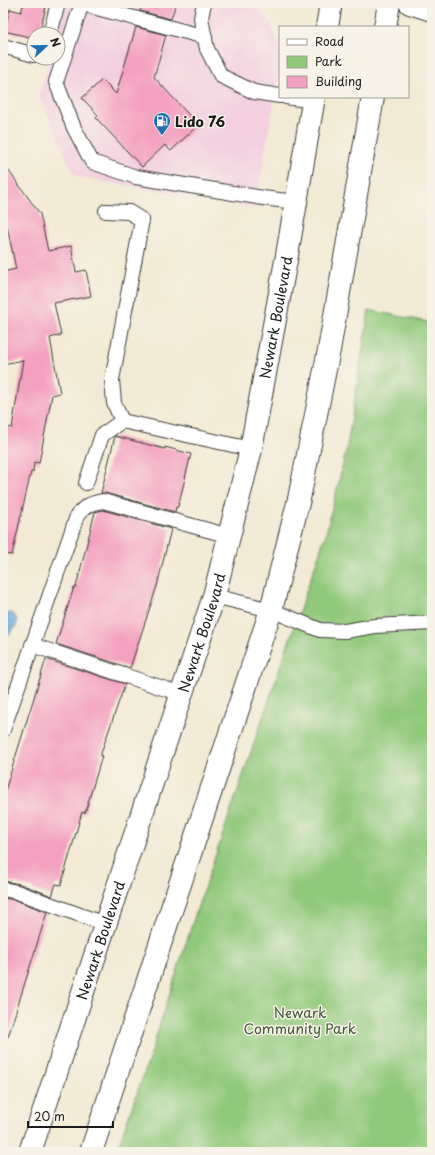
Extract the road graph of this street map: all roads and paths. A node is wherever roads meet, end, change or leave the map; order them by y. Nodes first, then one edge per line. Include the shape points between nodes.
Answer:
1 (58, 3) edge
2 (204, 3) edge
3 (331, 3) edge
4 (389, 3) edge
5 (410, 3) edge
6 (82, 4) edge
7 (432, 10) edge
8 (52, 26) edge
9 (327, 26) edge
10 (385, 26) edge
11 (205, 37) junction
12 (3, 46) edge
13 (26, 53) edge
14 (279, 96) edge
15 (300, 98) edge
16 (373, 98) edge
17 (314, 99) edge
18 (295, 202) junction
19 (106, 211) dead end
20 (122, 421) junction
21 (251, 449) junction
22 (86, 483) dead end
23 (229, 536) junction
24 (214, 596) junction
25 (271, 610) junction
26 (432, 623) edge
27 (32, 645) junction
28 (181, 694) junction
29 (3, 730) edge
30 (3, 889) edge
31 (104, 924) junction
32 (30, 1152) edge
33 (91, 1152) edge

1 - 8 lane
2 - 11 lane via 201,18
3 - 9 main road
4 - 10 main road
5 - 7 main road
6 - 11 lane
6 - 18 lane via 56,82 74,128 92,162 136,177
11 - 14 lane via 207,49 221,76 254,92
12 - 13 lane
15 - 17 lane
16 - 25 main road via 299,499
17 - 18 main road, Newark Boulevard
18 - 21 main road, Newark Boulevard
19 - 20 lane via 129,212 142,220 112,380 114,403
20 - 21 lane
20 - 22 lane via 102,435
21 - 23 main road, Newark Boulevard
23 - 24 main road, Newark Boulevard
23 - 27 lane via 103,501 89,504 77,516
24 - 25 lane
24 - 28 main road, Newark Boulevard
25 - 26 lane via 320,630 345,631 375,626
25 - 33 main road
27 - 28 lane
27 - 29 lane
28 - 31 main road, Newark Boulevard
30 - 31 lane
31 - 32 main road, Newark Boulevard

